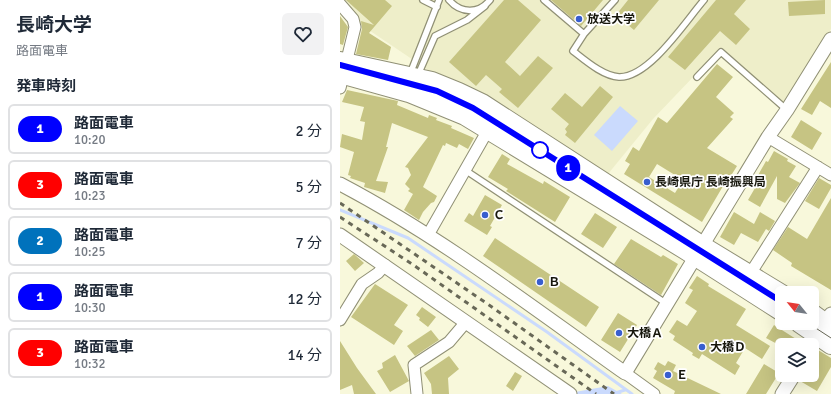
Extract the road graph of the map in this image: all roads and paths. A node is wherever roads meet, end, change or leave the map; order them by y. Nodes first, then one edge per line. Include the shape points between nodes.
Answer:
1 (423, 0) edge
2 (439, 0) edge
3 (450, 0) edge
4 (490, 0) edge
5 (544, 0) edge
6 (615, 0) edge
7 (704, 0) edge
8 (340, 6) edge
9 (485, 6) junction
10 (437, 7) junction
11 (584, 34) junction
12 (831, 39) edge
13 (342, 72) edge
14 (413, 76) junction
15 (697, 77) dead end
16 (787, 110) junction
17 (488, 130) junction
18 (768, 137) junction
19 (818, 167) junction
20 (465, 170) junction
21 (831, 175) edge
22 (340, 184) edge
23 (340, 235) edge
24 (428, 235) junction
25 (699, 252) junction
26 (386, 265) junction
27 (750, 274) junction
28 (775, 290) edge
29 (667, 304) junction
30 (775, 307) edge
31 (340, 320) edge
32 (466, 322) junction
33 (625, 373) junction
34 (790, 382) edge
35 (417, 394) edge
36 (570, 394) edge
37 (654, 394) edge
38 (782, 394) edge

1 - 10 lane
2 - 10 lane
3 - 9 lane via 461,10 478,10
4 - 9 lane
5 - 11 lane
6 - 11 lane
7 - 11 lane via 655,59 644,69 631,75 618,77 604,72 574,52
8 - 13 street via 353,19 355,27
9 - 14 lane via 467,20 435,36
10 - 14 lane
12 - 16 street
13 - 14 highway
13 - 17 highway via 434,102
14 - 25 highway via 482,103
15 - 16 lane via 721,52
16 - 18 street
17 - 20 street
17 - 25 highway
18 - 19 street
18 - 25 street
19 - 21 street
19 - 27 street
20 - 24 street
20 - 29 lane
22 - 24 street
23 - 26 street
24 - 33 street
25 - 27 highway
25 - 29 street
25 - 30 highway
26 - 31 street via 362,284
26 - 32 street
27 - 28 highway
29 - 33 street
32 - 35 street via 449,342 414,365
32 - 36 street
33 - 37 street
34 - 38 street

